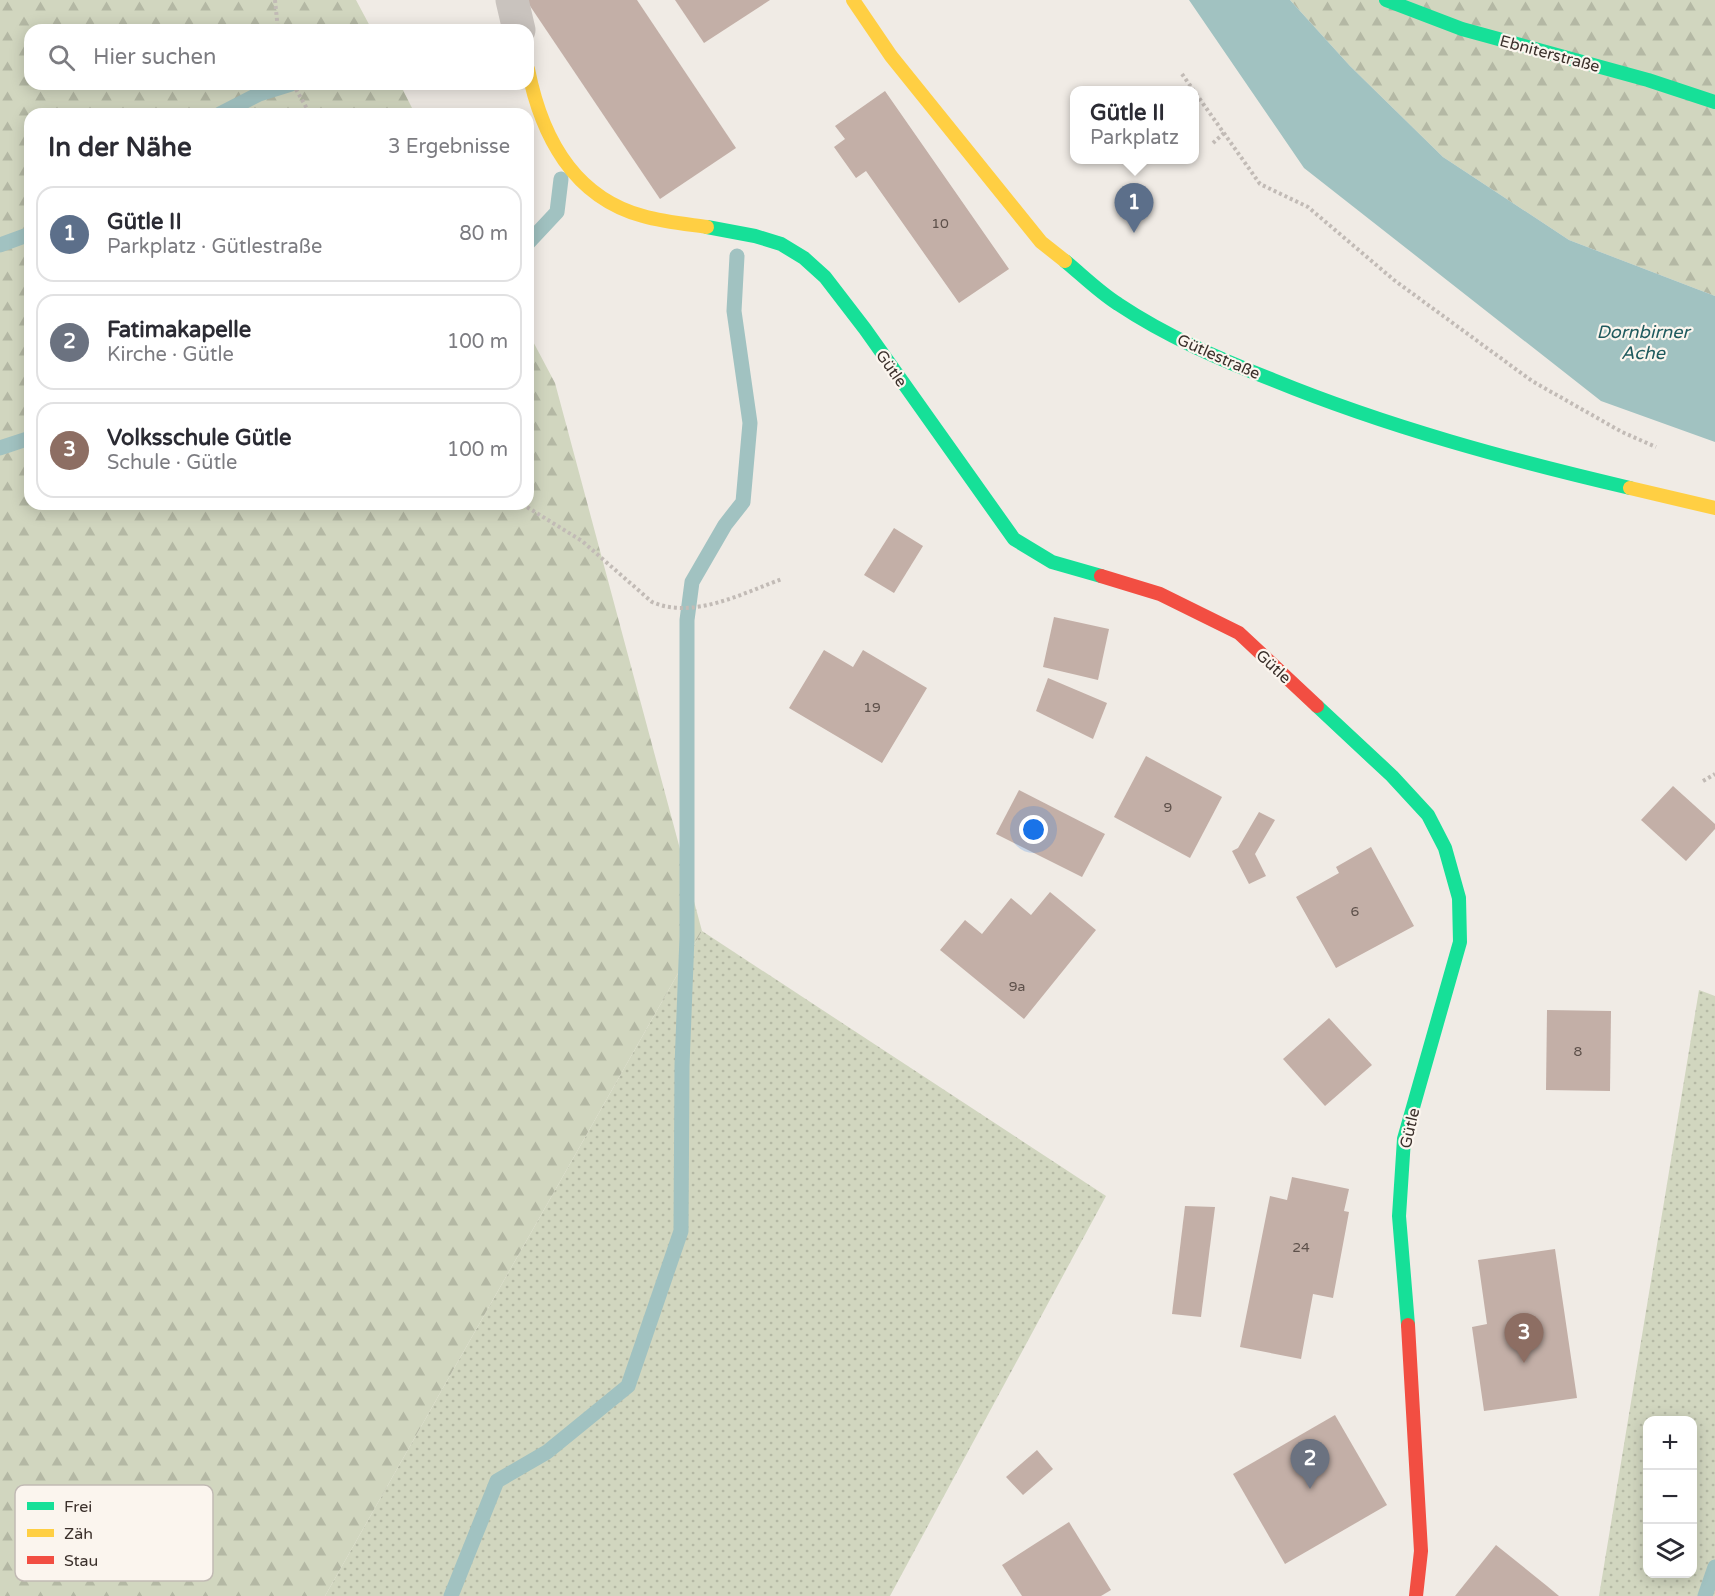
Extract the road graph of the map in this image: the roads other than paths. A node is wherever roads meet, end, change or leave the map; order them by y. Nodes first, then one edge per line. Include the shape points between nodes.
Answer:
1 (512, 0) edge
2 (853, 0) edge
3 (1386, 0) edge
4 (518, 24) edge
5 (532, 90) edge
6 (1715, 102) edge
7 (1715, 508) edge
8 (1416, 1596) edge

1 - 4 street
2 - 7 street, Gütlestraße via 891,56 1041,242 1116,303 1160,330 1221,359 1343,407 1591,479
3 - 6 street, Ebniterstraße via 1462,29
5 - 8 street, Gütle via 547,135 565,162 587,186 614,205 643,216 781,244 825,277 1014,539 1052,562 1160,594 1239,633 1392,776 1428,815 1445,848 1459,898 1460,942 1404,1139 1399,1216 1421,1551

